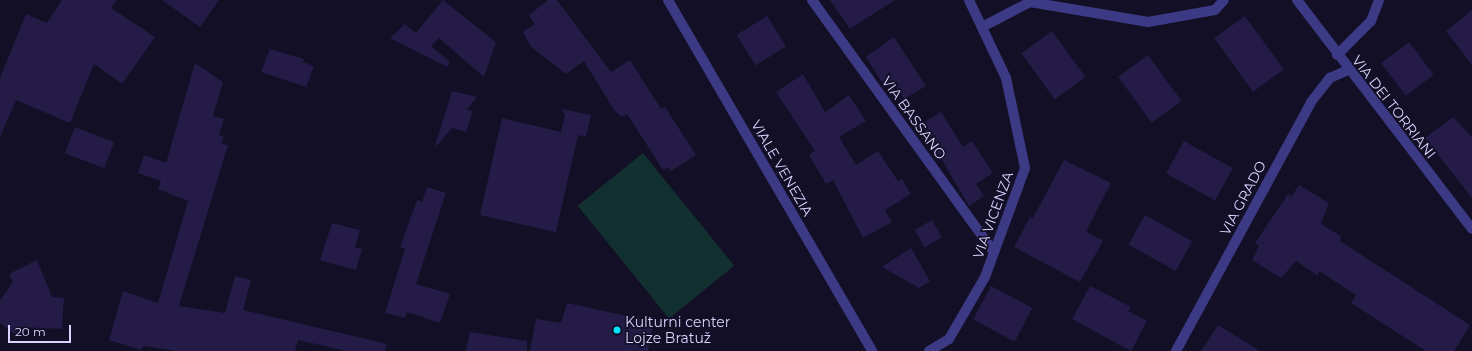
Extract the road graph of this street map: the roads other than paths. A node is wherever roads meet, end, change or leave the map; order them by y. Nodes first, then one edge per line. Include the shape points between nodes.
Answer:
1 (668, 0) edge
2 (812, 0) edge
3 (968, 0) edge
4 (1224, 0) edge
5 (1297, 0) edge
6 (1379, 0) edge
7 (982, 27) junction
8 (1337, 55) junction
9 (1348, 70) junction
10 (1472, 229) edge
11 (994, 252) junction
12 (872, 351) edge
13 (929, 351) edge
14 (1176, 351) edge

1 - 12 street, VIALE VENEZIA
2 - 11 street, VIA BASSANO
3 - 7 street, VIA VICENZA
4 - 7 street via 1215,10 1148,22 1030,2
5 - 8 street, VIA DEI TORRIANI
6 - 8 street via 1371,21
7 - 11 street, VIA VICENZA via 1006,78 1025,168
8 - 9 street, VIA DEI TORRIANI
9 - 10 street, VIA DEI TORRIANI
9 - 14 street, VIA GRADO via 1330,78 1311,102
11 - 13 street, VIA VICENZA via 985,277 949,339

